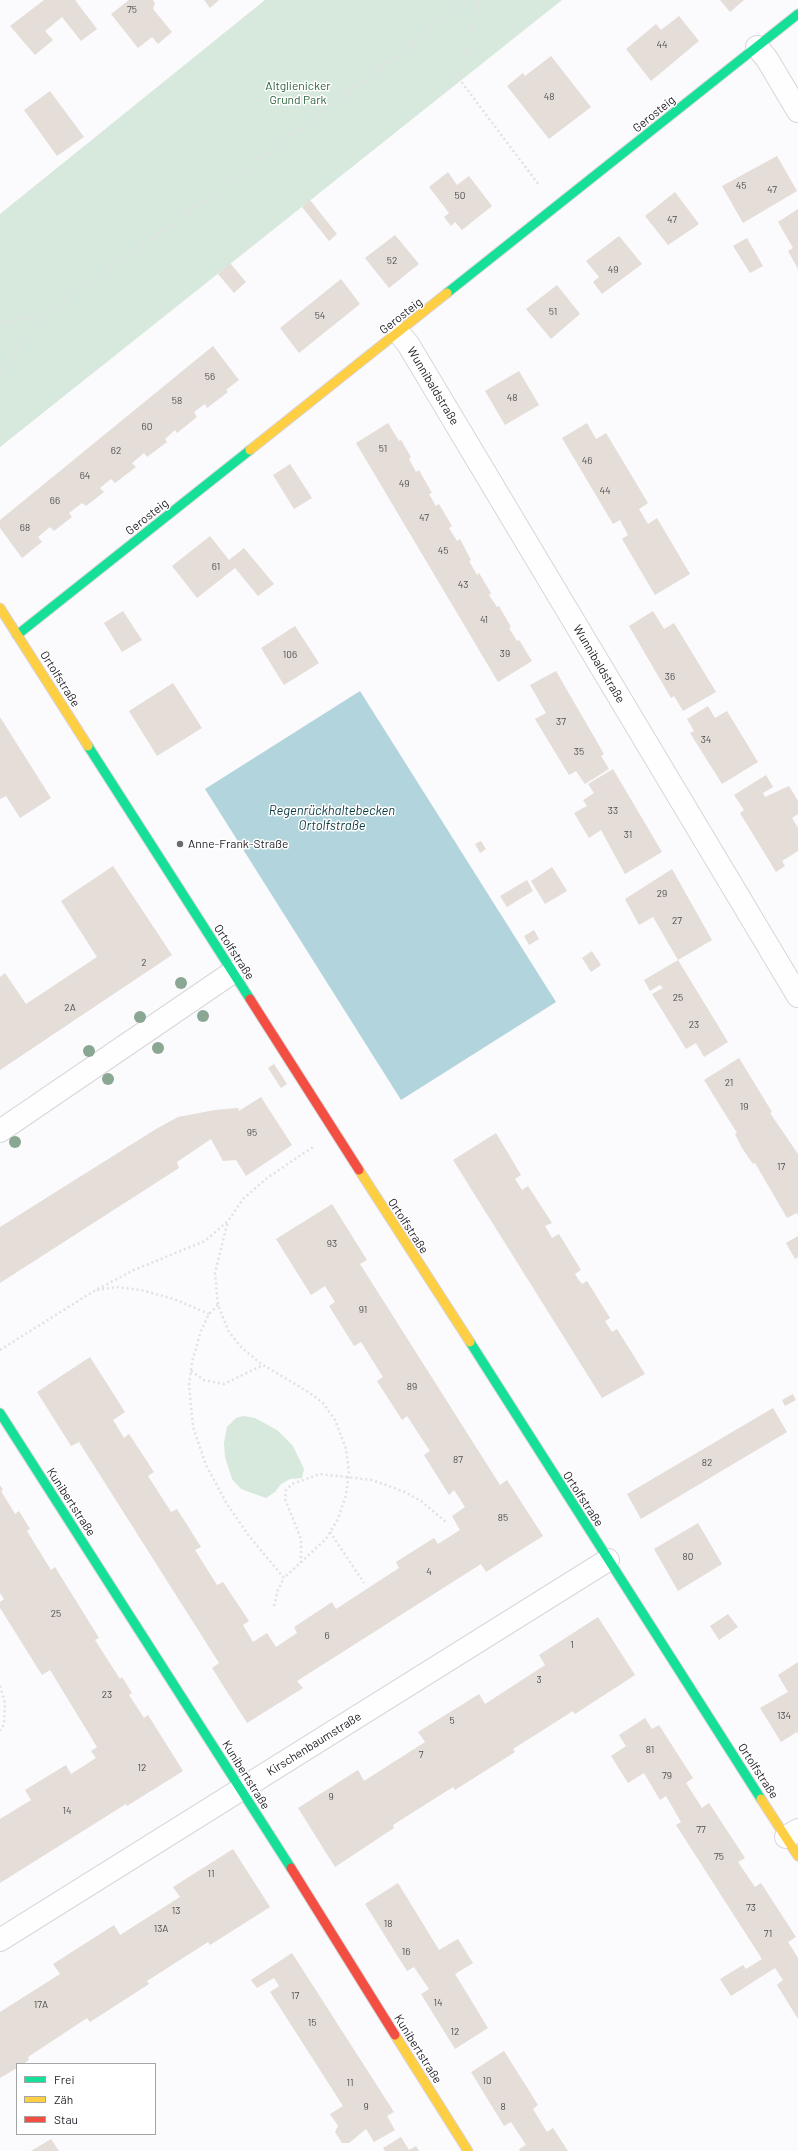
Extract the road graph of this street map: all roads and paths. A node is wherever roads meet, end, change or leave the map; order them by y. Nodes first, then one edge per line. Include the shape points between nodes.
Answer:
1 (465, 0) edge
2 (479, 0) edge
3 (798, 14) edge
4 (757, 47) junction
5 (798, 111) edge
6 (539, 186) dead end
7 (44, 314) junction
8 (0, 324) edge
9 (399, 333) junction
10 (0, 376) edge
11 (0, 608) edge
12 (17, 635) junction
13 (233, 972) junction
14 (798, 996) edge
15 (0, 1131) edge
16 (313, 1146) dead end
17 (228, 1221) junction
18 (94, 1291) junction
19 (218, 1305) junction
20 (209, 1314) junction
21 (0, 1350) edge
22 (263, 1365) junction
23 (191, 1371) junction
24 (0, 1413) edge
25 (348, 1477) junction
26 (446, 1522) dead end
27 (330, 1532) junction
28 (608, 1560) junction
29 (301, 1563) junction
30 (284, 1578) junction
31 (364, 1583) dead end
32 (274, 1606) dead end
33 (0, 1686) edge
34 (0, 1731) edge
35 (241, 1789) junction
36 (792, 1834) edge
37 (798, 1856) edge
38 (0, 1940) edge
39 (468, 2151) edge

1 - 7 path via 420,38 215,193
2 - 6 path via 460,80
3 - 4 street, Gerosteig
4 - 5 street
4 - 9 street, Gerosteig
7 - 8 path
7 - 10 path
9 - 12 street, Gerosteig
9 - 14 street, Wunnibaldstraße via 412,350
11 - 12 street, Ortolfstraße
12 - 13 street, Ortolfstraße
13 - 15 street
13 - 28 street, Ortolfstraße
16 - 17 path via 267,1178 244,1199
17 - 18 path via 205,1242 134,1270
17 - 19 path via 215,1273
18 - 20 path via 116,1287 141,1290 174,1299
18 - 21 path
19 - 20 path
19 - 22 path via 229,1332 241,1347
20 - 23 path via 201,1331
22 - 23 path via 224,1384 204,1380
22 - 25 path via 323,1403 335,1420 346,1449
23 - 30 path via 189,1385 192,1427 206,1465 227,1504 249,1536
24 - 35 street, Kunibertstraße
25 - 26 path via 372,1480 405,1492 421,1501
25 - 27 path via 346,1495 338,1519
25 - 29 path via 320,1474 292,1484 286,1490 285,1499 301,1539
27 - 29 path
27 - 31 path
28 - 35 street, Kirschenbaumstraße
28 - 36 street, Ortolfstraße
29 - 30 path
30 - 32 path
33 - 34 path via 5,1703 4,1724
35 - 38 street, Kirschenbaumstraße
35 - 39 street, Kunibertstraße
36 - 37 street, Ortolfstraße

